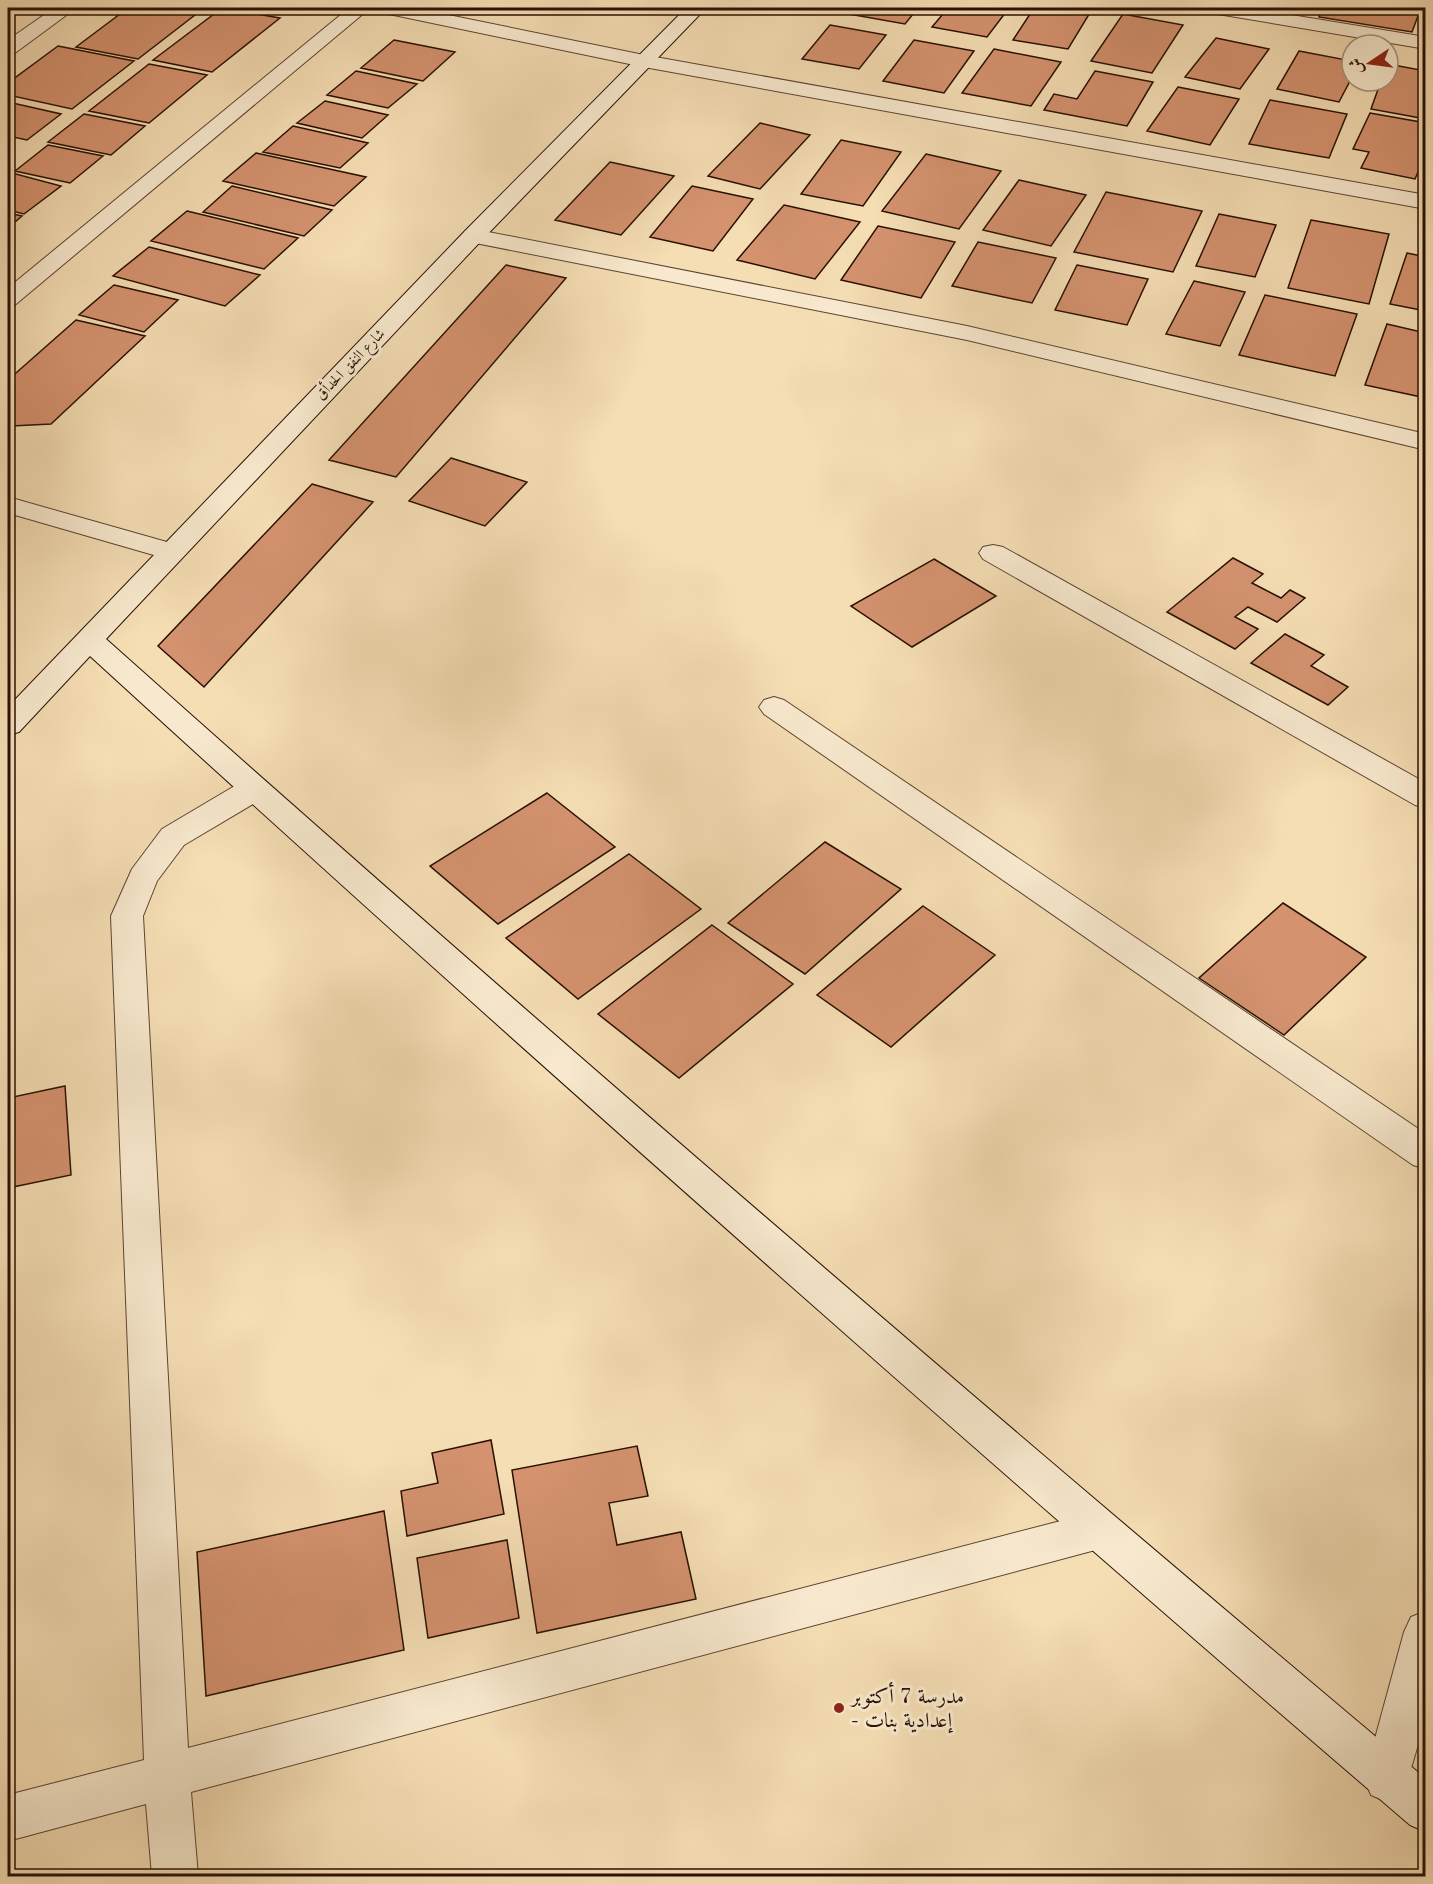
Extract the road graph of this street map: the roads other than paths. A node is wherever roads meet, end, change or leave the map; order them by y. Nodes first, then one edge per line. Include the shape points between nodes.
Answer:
1 (66, 8) edge
2 (360, 8) edge
3 (389, 8) edge
4 (696, 8) edge
5 (1218, 8) edge
6 (1425, 43) edge
7 (8, 49) edge
8 (644, 61) junction
9 (1425, 202) edge
10 (473, 236) junction
11 (8, 299) edge
12 (1425, 442) edge
13 (8, 505) edge
14 (171, 552) junction
15 (993, 553) dead end
16 (89, 640) junction
17 (774, 707) dead end
18 (8, 725) edge
19 (254, 789) junction
20 (1425, 796) edge
21 (1425, 1154) edge
22 (1099, 1531) junction
23 (1425, 1632) edge
24 (167, 1776) junction
25 (1387, 1779) junction
26 (1425, 1809) edge
27 (8, 1818) edge
28 (176, 1876) edge

1 - 7 street
2 - 11 street
3 - 8 street
4 - 8 street, شارع النفق الحدأق
5 - 6 street
8 - 9 street
8 - 10 street, شارع النفق الحدأق
10 - 12 street via 967,333
10 - 14 street, شارع النفق الحدأق
13 - 14 street
14 - 16 street, شارع النفق الحدأق
15 - 20 street
16 - 18 street, شارع النفق الحدأق
16 - 19 street
17 - 21 street
19 - 22 street
19 - 24 street via 173,837 143,877 127,915
22 - 24 street
22 - 25 street
23 - 25 street
24 - 27 street
24 - 28 street
25 - 26 street

